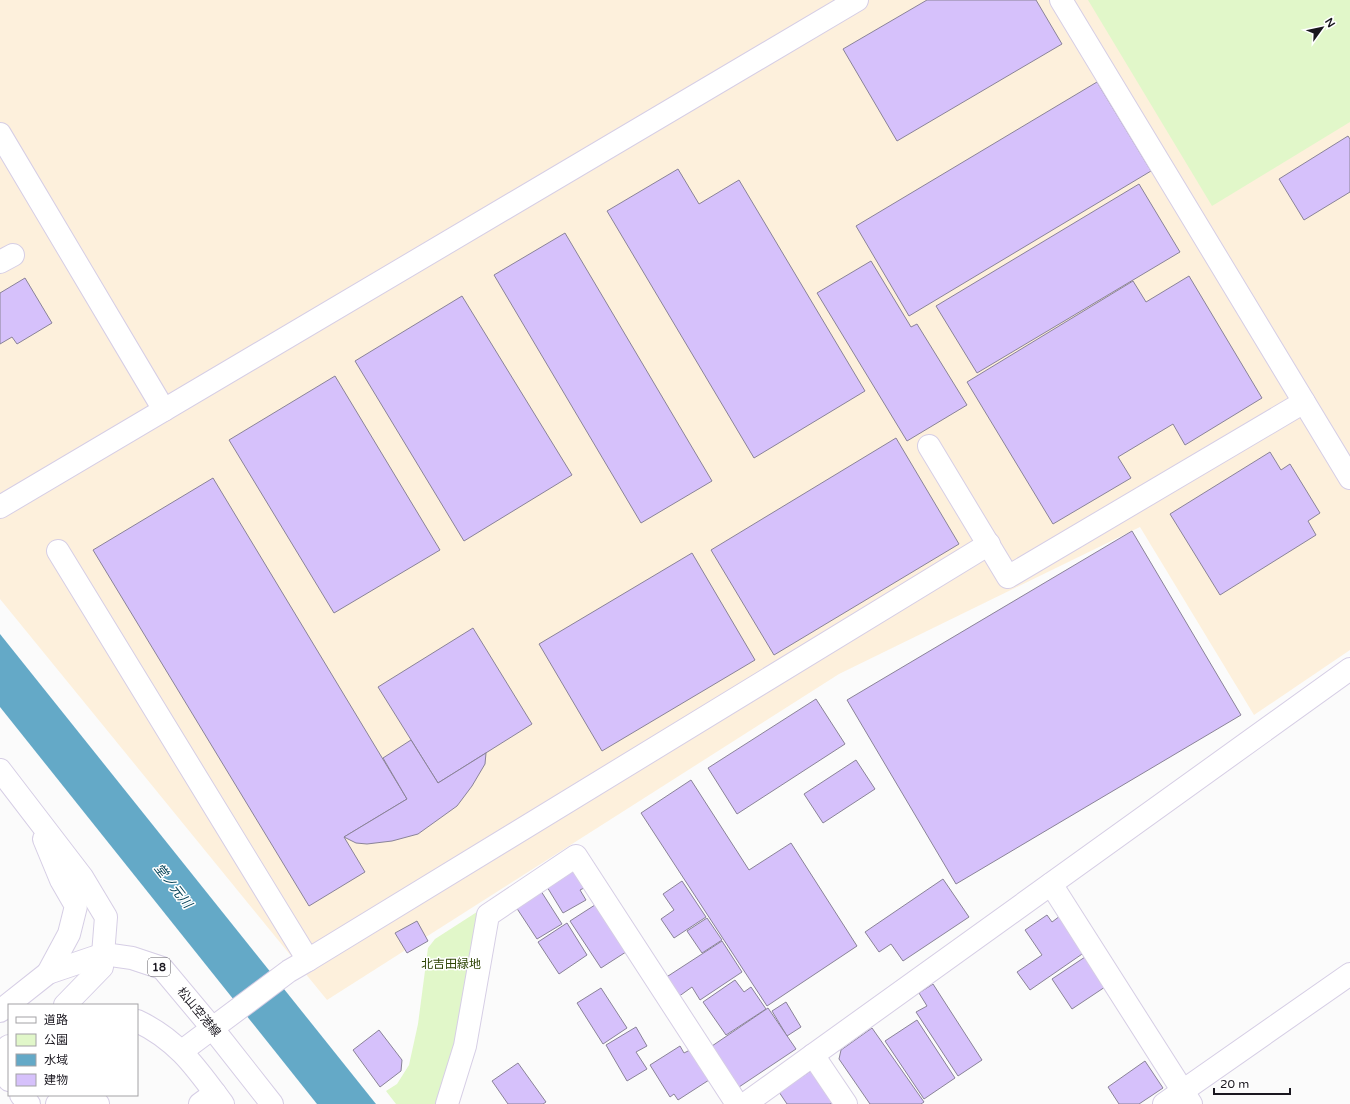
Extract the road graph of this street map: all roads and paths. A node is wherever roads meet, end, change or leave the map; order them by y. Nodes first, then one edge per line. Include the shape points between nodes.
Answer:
1 (857, 0) edge
2 (1061, 0) edge
3 (0, 134) edge
4 (1304, 402) junction
5 (164, 410) junction
6 (929, 446) dead end
7 (1350, 478) edge
8 (0, 506) edge
9 (989, 544) junction
10 (58, 551) dead end
11 (1350, 669) edge
12 (0, 770) edge
13 (30, 809) junction
14 (1051, 884) junction
15 (104, 954) junction
16 (308, 960) junction
17 (48, 973) junction
18 (1350, 974) edge
19 (9, 1004) edge
20 (66, 1004) edge
21 (8, 1005) edge
22 (0, 1011) edge
23 (138, 1022) edge
24 (213, 1029) junction
25 (8, 1047) edge
26 (182, 1051) junction
27 (0, 1053) edge
28 (813, 1055) junction
29 (0, 1068) edge
30 (8, 1079) edge
31 (22, 1096) edge
32 (69, 1096) edge
33 (87, 1096) edge
34 (1187, 1098) edge
35 (213, 1100) edge
36 (29, 1104) edge
37 (57, 1104) edge
38 (98, 1104) edge
39 (272, 1104) edge
40 (447, 1104) edge
41 (737, 1104) edge
42 (745, 1104) edge
43 (846, 1104) edge
44 (1164, 1104) edge

1 - 5 street
2 - 4 street
3 - 5 street
4 - 7 street
4 - 9 street via 1008,577
5 - 8 street
6 - 9 street
9 - 16 street
10 - 16 street
11 - 14 street
12 - 13 street
13 - 15 street via 82,877 106,917
13 - 17 street via 61,880 76,906 69,934
14 - 28 street
14 - 34 street
15 - 17 street, 松山空港線 / 18
15 - 20 street via 102,967
15 - 24 street, 松山空港線 / 18 via 132,958 162,968
16 - 24 street via 289,971
17 - 19 street, 松山空港線 / 18
18 - 34 street
21 - 22 street, 松山空港線 / 18
23 - 26 street via 155,1030
24 - 26 street
24 - 39 street, 松山空港線 / 18
25 - 27 street
26 - 35 street
28 - 42 street
28 - 43 street
29 - 30 street
31 - 36 street
32 - 37 street
33 - 38 street
34 - 44 street
40 - 41 street via 465,1046 488,915 576,856

